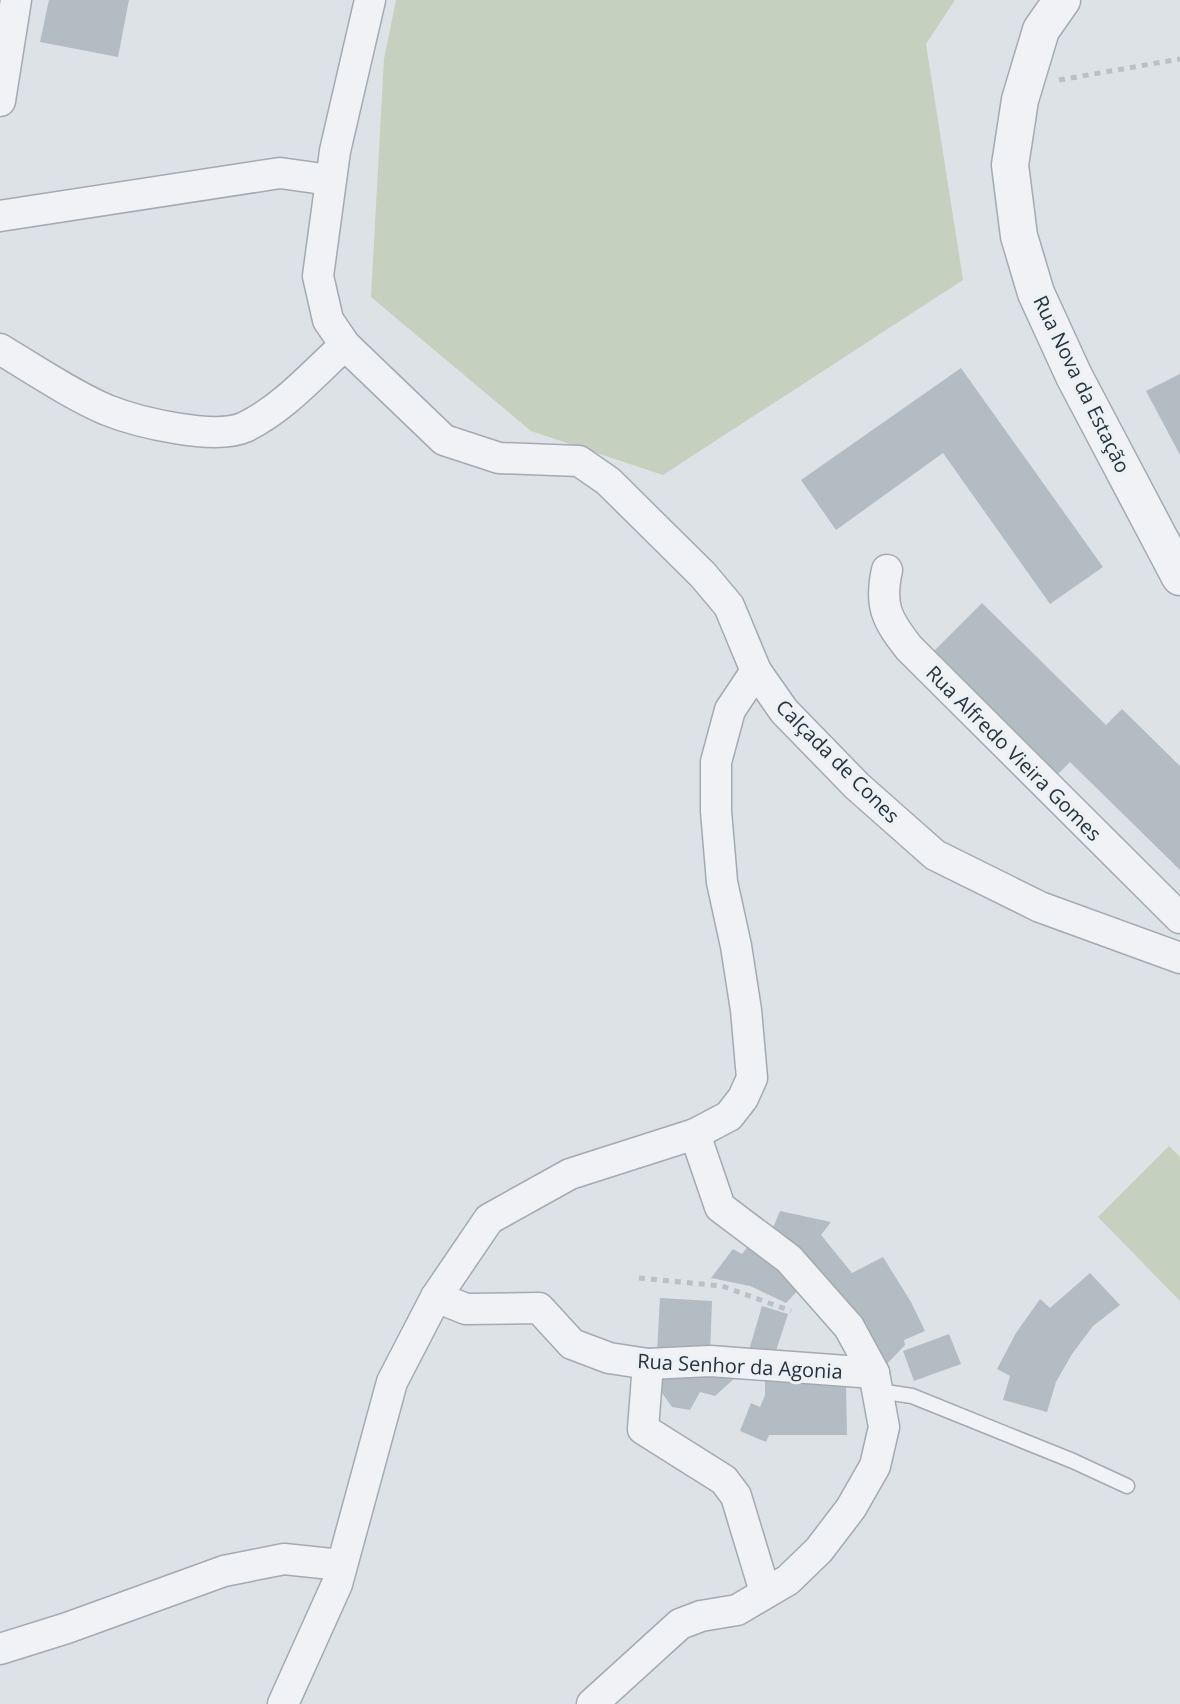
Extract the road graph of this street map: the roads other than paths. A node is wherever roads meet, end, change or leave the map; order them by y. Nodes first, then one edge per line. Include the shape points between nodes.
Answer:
1 (16, 0) edge
2 (370, 0) edge
3 (1062, 0) edge
4 (0, 101) edge
5 (330, 180) junction
6 (0, 216) edge
7 (345, 345) junction
8 (0, 349) edge
9 (887, 570) dead end
10 (1180, 577) edge
11 (756, 671) junction
12 (1180, 918) edge
13 (1180, 958) edge
14 (695, 1134) junction
15 (436, 1297) junction
16 (648, 1364) junction
17 (877, 1382) junction
18 (1127, 1486) dead end
19 (341, 1565) junction
20 (765, 1592) junction
21 (0, 1649) edge
22 (283, 1704) edge
23 (592, 1704) edge

1 - 4 street
2 - 5 street
3 - 10 street, Rua Nova da Estação via 1041,30 1020,100 1010,165 1019,236 1036,293 1074,376
5 - 6 street via 280,173
5 - 7 street via 318,276 328,320
7 - 8 street via 275,410 242,429 214,432 107,410
7 - 11 street, Calçada de Cones via 444,440 499,458 579,461 608,481 729,606
9 - 12 street, Rua Alfredo Vieira Gomes via 883,604 909,648
11 - 13 street, Calçada de Cones via 794,722 935,855 1040,907
11 - 14 street via 730,710 716,762 722,882 738,959 752,1078 729,1116
14 - 15 street via 570,1174 489,1219
14 - 17 street via 720,1207 789,1259 849,1327
15 - 16 street, Rua Senhor da Agonia via 466,1309 539,1308 572,1344 609,1358
15 - 19 street via 392,1382
16 - 17 street, Rua Senhor da Agonia via 710,1361
16 - 20 street via 643,1429 724,1480 736,1496
17 - 18 lane
17 - 20 street via 884,1427 875,1466 819,1550 788,1580
19 - 21 street via 284,1559 224,1571
19 - 22 street
20 - 23 street via 737,1610 680,1624

